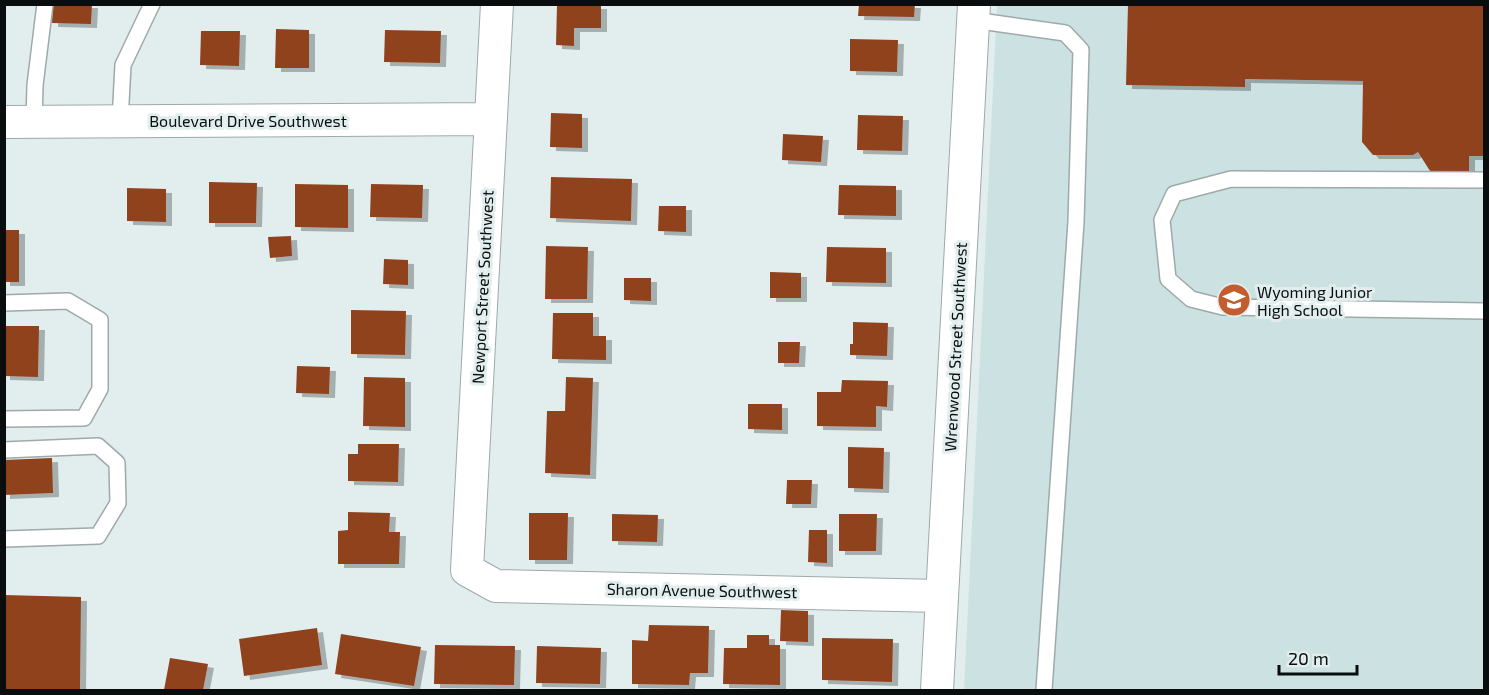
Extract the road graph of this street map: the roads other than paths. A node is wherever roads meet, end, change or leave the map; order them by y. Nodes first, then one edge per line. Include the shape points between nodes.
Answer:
1 (45, 4) edge
2 (152, 4) edge
3 (497, 4) edge
4 (974, 12) edge
5 (491, 119) junction
6 (120, 121) junction
7 (19, 122) edge
8 (1485, 180) edge
9 (4, 303) edge
10 (1485, 311) edge
11 (4, 419) edge
12 (4, 450) edge
13 (4, 539) edge
14 (467, 570) joint
15 (941, 596) junction
16 (937, 690) edge
17 (1044, 690) edge

1 - 7 lane via 35,85
2 - 6 lane via 123,65
3 - 5 street, Newport Street Southwest
4 - 15 street, Wrenwood Street Southwest
4 - 17 lane via 1065,33 1081,50 1076,222
5 - 6 street, Boulevard Drive Southwest
5 - 14 street, Newport Street Southwest
6 - 7 street, Boulevard Drive Southwest
8 - 10 lane via 1231,179 1174,194 1162,220 1167,279 1191,299 1223,307
9 - 11 lane via 68,301 100,320 100,389 84,418
12 - 13 lane via 98,446 117,463 118,503 98,536
14 - 15 street, Sharon Avenue Southwest via 496,586
15 - 16 street, Wrenwood Street Southwest

